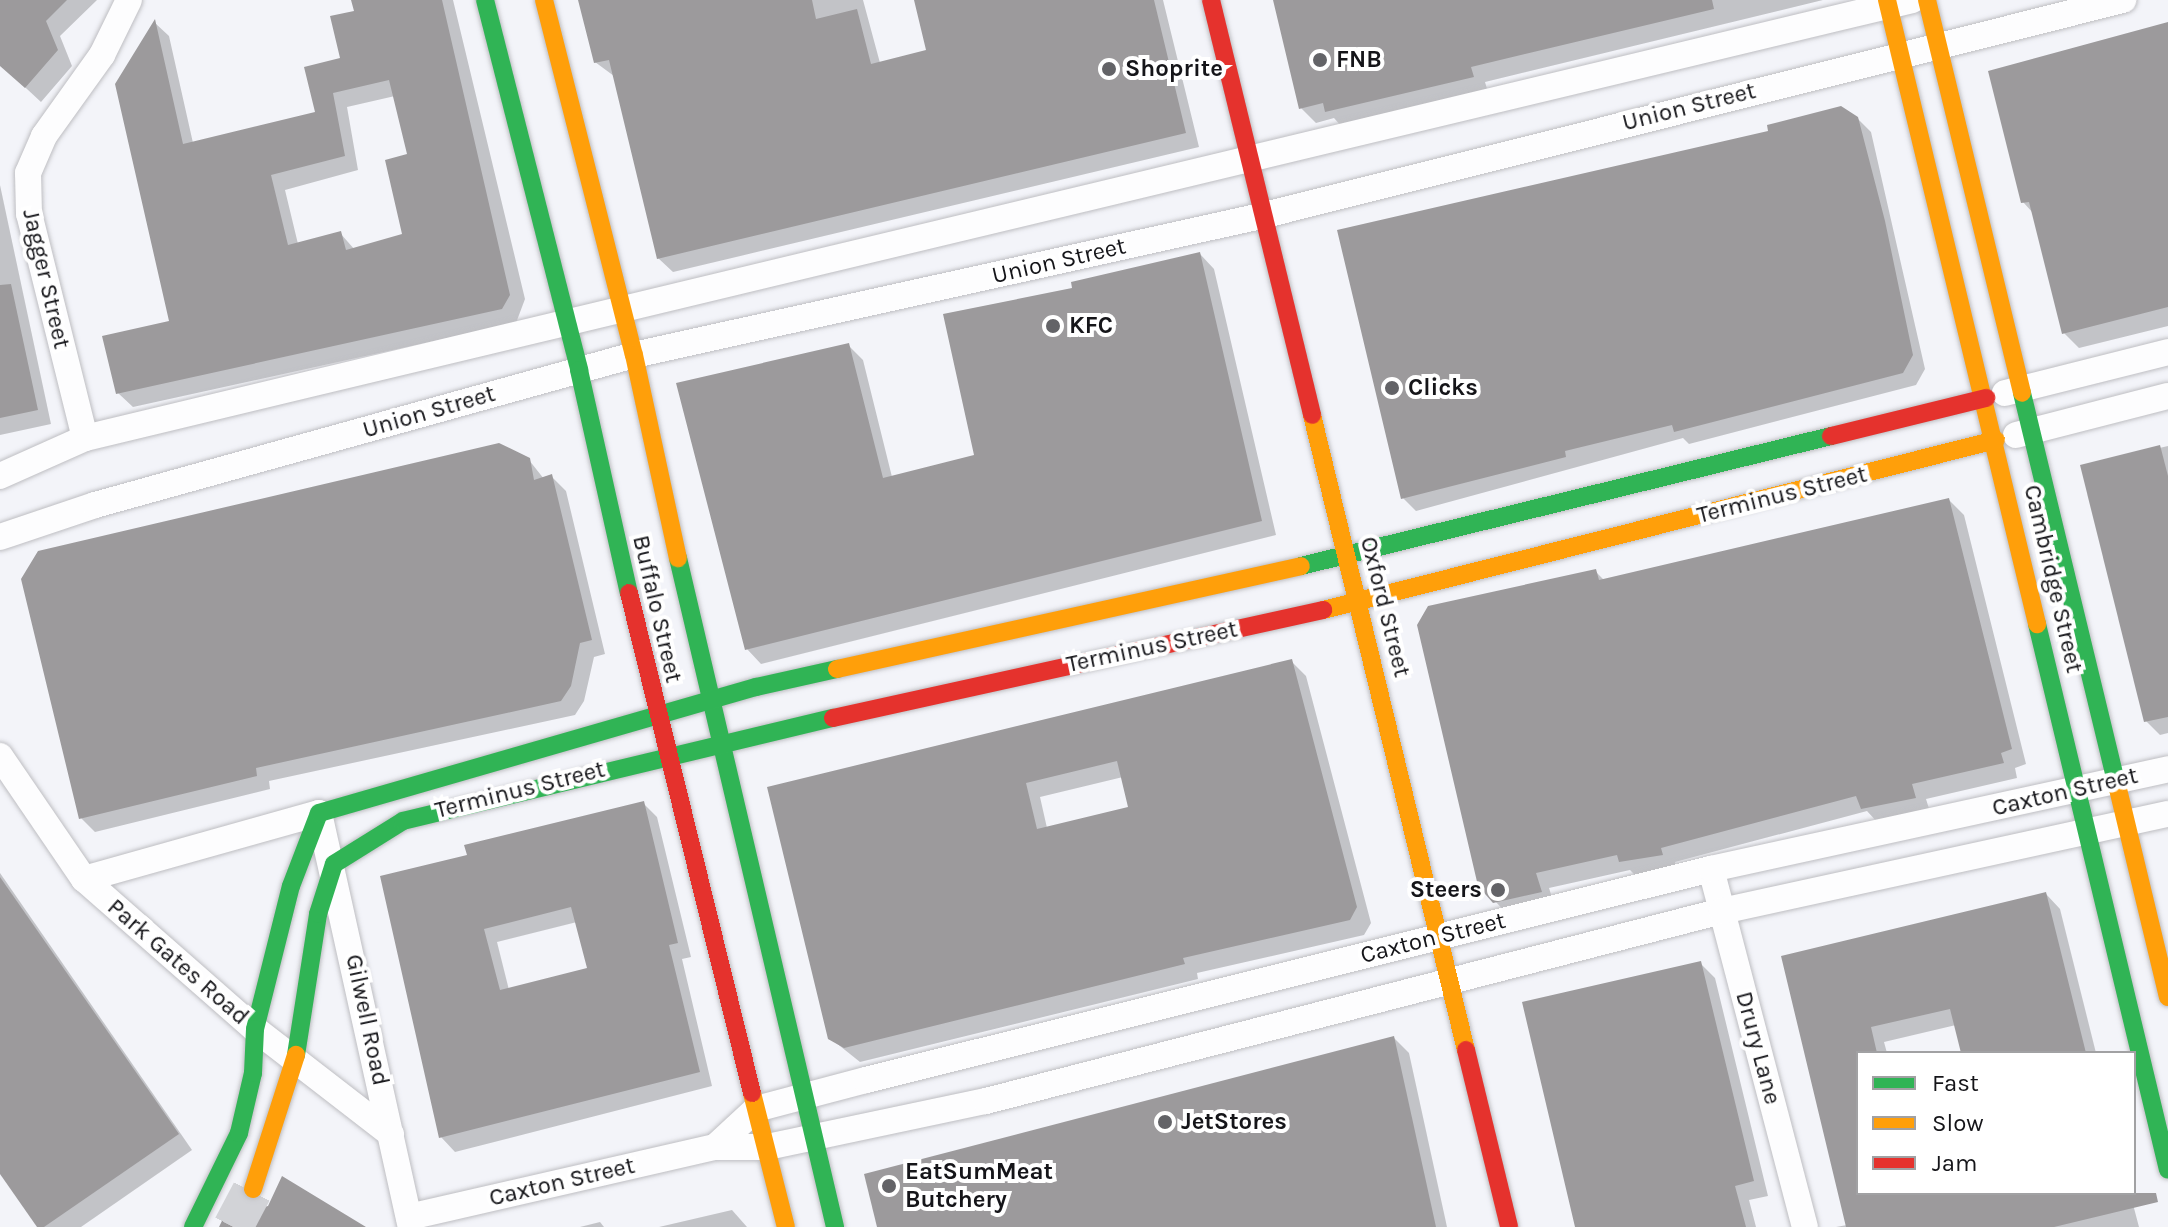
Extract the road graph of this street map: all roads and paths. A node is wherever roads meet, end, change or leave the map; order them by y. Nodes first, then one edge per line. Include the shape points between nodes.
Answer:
1 (129, 0) edge
2 (485, 0) edge
3 (544, 0) edge
4 (1211, 0) edge
5 (1927, 0) edge
6 (2123, 0) edge
7 (1896, 2) edge
8 (1938, 45) junction
9 (1899, 54) junction
10 (1247, 158) junction
11 (1261, 216) junction
12 (622, 307) junction
13 (566, 322) junction
14 (2168, 352) edge
15 (634, 355) junction
16 (579, 370) junction
17 (2019, 389) junction
18 (2168, 396) edge
19 (1986, 398) junction
20 (2030, 431) junction
21 (85, 438) junction
22 (1996, 440) junction
23 (0, 476) edge
24 (0, 537) edge
25 (1348, 555) junction
26 (1359, 602) junction
27 (707, 701) junction
28 (656, 715) junction
29 (717, 743) junction
30 (665, 755) junction
31 (0, 756) edge
32 (2168, 769) edge
33 (2116, 781) junction
34 (2076, 790) junction
35 (319, 813) junction
36 (2168, 814) edge
37 (2126, 825) junction
38 (2088, 833) junction
39 (334, 864) junction
40 (1711, 869) junction
41 (84, 879) junction
42 (1722, 911) junction
43 (1440, 936) junction
44 (1452, 984) junction
45 (2168, 997) edge
46 (255, 1029) junction
47 (296, 1055) junction
48 (804, 1097) junction
49 (756, 1109) junction
50 (391, 1134) junction
51 (814, 1137) junction
52 (715, 1147) junction
53 (767, 1147) junction
54 (2168, 1170) edge
55 (253, 1189) tunnel mouth
56 (410, 1222) edge
57 (193, 1227) edge
58 (786, 1227) edge
59 (835, 1227) edge
60 (1509, 1227) edge
61 (1805, 1227) edge

1 - 21 street, Jagger Street via 102,55 44,136 28,173 29,214
2 - 13 street, Buffalo Street
3 - 12 street, Buffalo Street
4 - 10 street, Oxford Street
5 - 8 street, Cambridge Street
6 - 8 street, Union Street
7 - 9 street, Cambridge Street
7 - 10 street
8 - 9 street, Union Street
8 - 17 street, Cambridge Street
9 - 11 street, Union Street
9 - 19 street, Cambridge Street
10 - 11 street, Oxford Street
10 - 12 street
11 - 15 street, Union Street
11 - 25 street, Oxford Street
12 - 13 street
12 - 15 street, Buffalo Street
13 - 16 street, Buffalo Street
13 - 21 street
14 - 17 street, Terminus Street
15 - 16 street, Union Street
15 - 27 street, Buffalo Street
16 - 24 street, Union Street via 95,505
16 - 28 street, Buffalo Street
17 - 19 street, Terminus Street
17 - 20 street, Cambridge Street
18 - 20 street, Terminus Street
19 - 22 street, Cambridge Street
19 - 25 street, Terminus Street
20 - 22 street, Terminus Street
20 - 33 street, Cambridge Street
21 - 23 street
22 - 26 street, Terminus Street
22 - 34 street, Cambridge Street
25 - 26 street, Oxford Street
25 - 27 street, Terminus Street
26 - 29 street, Terminus Street
26 - 43 street, Oxford Street
27 - 28 street, Terminus Street
27 - 29 street, Buffalo Street
28 - 30 street, Buffalo Street
28 - 35 street, Terminus Street
29 - 30 street, Terminus Street
29 - 48 street, Buffalo Street
30 - 39 street, Terminus Street via 403,821
30 - 49 street, Buffalo Street
31 - 41 street, Park Gates Road
32 - 33 street, Caxton Street
33 - 34 street, Caxton Street
33 - 37 street, Cambridge Street
34 - 38 street, Cambridge Street
34 - 40 street, Caxton Street
35 - 39 street, Gilwell Road
35 - 41 street, Terminus Street
35 - 46 street via 291,886
36 - 37 street, Caxton Street
37 - 38 street, Caxton Street
37 - 45 street, Cambridge Street
38 - 42 street, Caxton Street
38 - 54 street, Cambridge Street
39 - 47 street via 318,914
39 - 50 street, Gilwell Road
40 - 42 street, Drury Lane
40 - 43 street, Caxton Street
41 - 46 street, Park Gates Road
42 - 44 street, Caxton Street
42 - 61 street, Drury Lane
43 - 44 street, Oxford Street
43 - 48 street, Caxton Street
44 - 51 street, Caxton Street via 986,1101
44 - 60 street, Oxford Street
46 - 47 street, Park Gates Road
46 - 57 street via 253,1073 239,1133
47 - 50 street, Park Gates Road
47 - 55 street
48 - 49 street, Caxton Street
48 - 51 street, Buffalo Street
49 - 52 street, Caxton Street
49 - 53 street, Buffalo Street
50 - 56 street, Gilwell Road
51 - 53 street, Caxton Street
51 - 59 street, Buffalo Street
52 - 53 street, Caxton Street
52 - 56 street, Caxton Street
53 - 58 street, Buffalo Street

